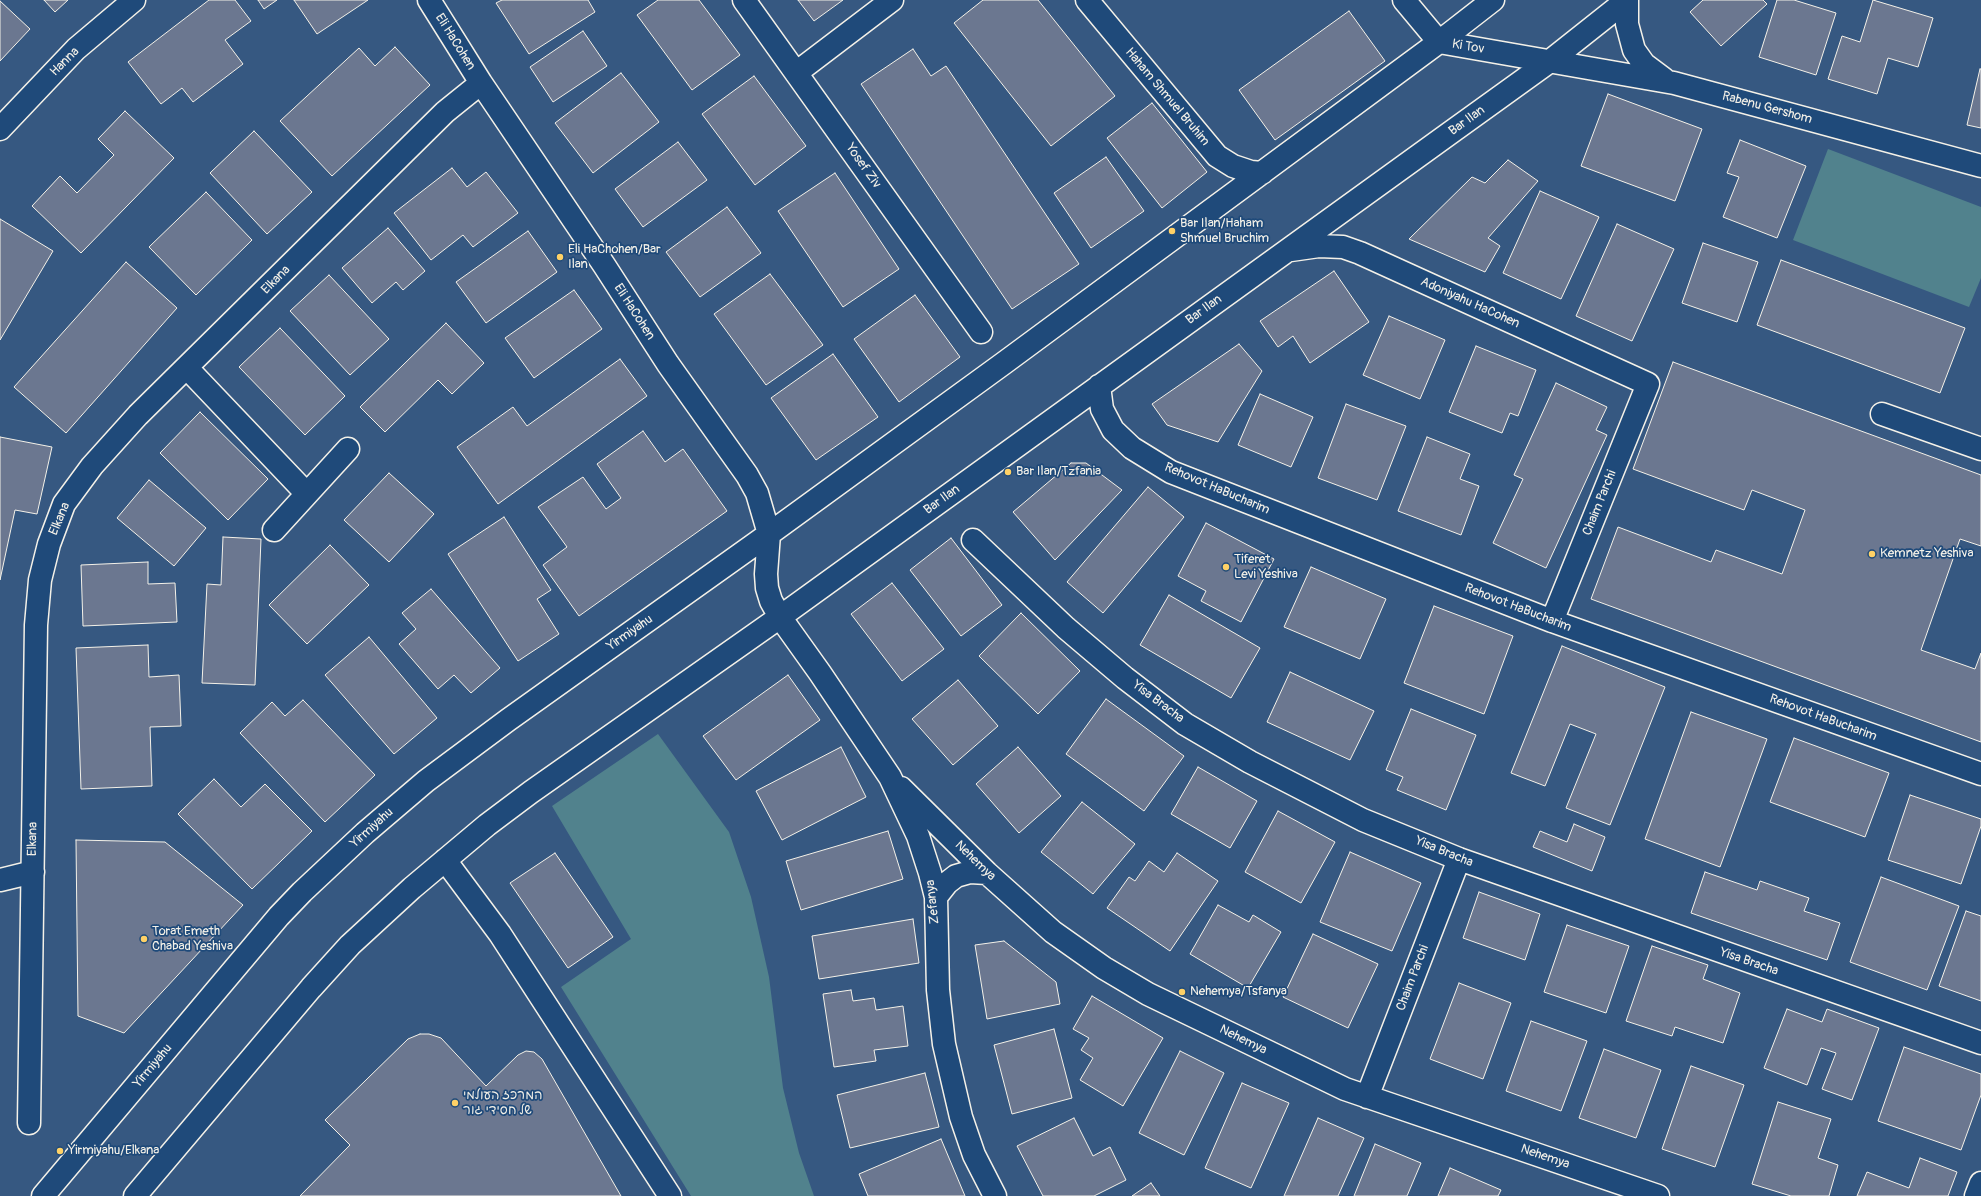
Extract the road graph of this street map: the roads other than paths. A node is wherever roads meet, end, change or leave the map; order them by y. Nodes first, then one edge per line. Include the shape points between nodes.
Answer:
1 (134, 0) edge
2 (429, 0) edge
3 (744, 0) edge
4 (892, 0) edge
5 (1087, 0) edge
6 (1404, 0) edge
7 (1493, 0) edge
8 (1627, 0) edge
9 (1439, 42) junction
10 (1550, 60) junction
11 (796, 73) junction
12 (481, 83) junction
13 (1674, 83) junction
14 (0, 129) edge
15 (1981, 166) edge
16 (1262, 173) junction
17 (1288, 250) junction
18 (981, 332) dead end
19 (187, 368) junction
20 (1648, 384) joint
21 (1099, 386) junction
22 (1882, 414) dead end
23 (348, 449) dead end
24 (1981, 449) edge
25 (307, 494) junction
26 (274, 530) dead end
27 (769, 534) junction
28 (973, 540) dead end
29 (780, 617) junction
30 (1552, 621) junction
31 (1981, 774) edge
32 (890, 777) junction
33 (1459, 859) junction
34 (445, 860) junction
35 (32, 872) junction
36 (987, 873) junction
37 (0, 880) edge
38 (936, 897) junction
39 (1981, 1044) edge
40 (1367, 1097) junction
41 (29, 1123) dead end
42 (1981, 1183) edge
43 (42, 1196) edge
44 (135, 1196) edge
45 (670, 1196) edge
46 (995, 1196) edge
47 (1658, 1196) edge
48 (1976, 1196) edge

1 - 14 street, Hanna via 76,49
2 - 12 street, Eli HaCohen
3 - 11 street, Yosef Ziv
4 - 11 street
5 - 16 street, Haham Shmuel Bruhim via 1217,156 1233,166
6 - 9 street, Ki Tov
7 - 9 street
8 - 10 street, Bar Ilan
8 - 13 street via 1627,24 1631,42 1639,58 1654,74
9 - 10 street, Ki Tov
9 - 16 street
10 - 13 street, Rabenu Gershom
10 - 17 street, Bar Ilan
11 - 18 street, Yosef Ziv
12 - 19 street, Elkana via 445,112
12 - 27 street, Eli HaCohen via 668,364 750,480 761,502
13 - 15 street, Rabenu Gershom
16 - 27 street
17 - 20 street, Adoniyahu HaCohen via 1319,246 1344,247
17 - 21 street, Bar Ilan
19 - 25 street
19 - 35 street, Elkana via 138,415 92,466 64,504 49,544 40,580 36,625
20 - 30 street, Chaim Parchi
21 - 29 street, Bar Ilan
21 - 30 street, Rehovot HaBucharim via 1102,409 1113,430 1132,448 1171,472
22 - 24 street
23 - 25 street
25 - 26 street
27 - 29 street, Eli HaCohen via 766,583 771,601
27 - 43 street, Yirmiyahu via 508,720 426,781 365,833 279,916
28 - 33 street, Yisa Bracha via 1066,628 1185,724 1250,762 1363,820
29 - 32 street, Zefanya
29 - 34 street via 531,792
30 - 31 street, Rehovot HaBucharim
32 - 36 street, Nehemya
32 - 38 street, Zefanya via 918,836
33 - 39 street, Yisa Bracha
33 - 40 street, Chaim Parchi
34 - 44 street via 350,945
34 - 45 street via 519,962
35 - 37 street
35 - 41 street, Elkana
36 - 38 street via 970,872 956,876
36 - 40 street, Nehemya via 1053,932 1104,968 1148,994 1345,1089
38 - 46 street, Zefanya via 938,990 944,1044 961,1117 974,1155
40 - 47 street, Nehemya
42 - 48 street

